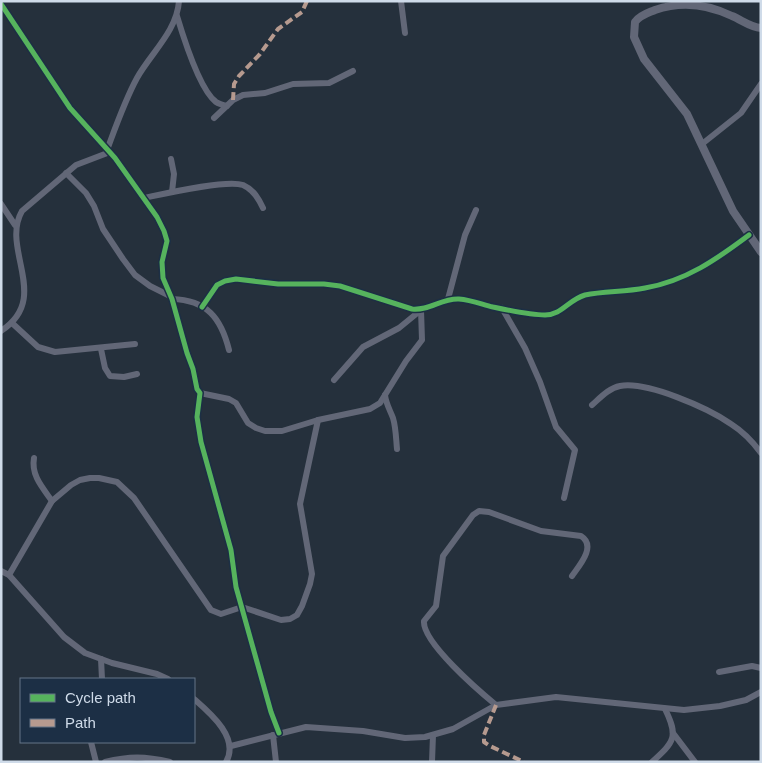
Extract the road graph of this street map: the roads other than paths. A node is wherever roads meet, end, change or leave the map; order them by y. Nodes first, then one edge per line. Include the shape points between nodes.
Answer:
1 (179, 1) edge
2 (401, 1) edge
3 (670, 1) edge
4 (684, 3) edge
5 (1, 4) edge
6 (177, 16) junction
7 (761, 28) edge
8 (405, 33) dead end
9 (352, 71) dead end
10 (761, 84) edge
11 (227, 106) junction
12 (214, 118) dead end
13 (702, 144) junction
14 (109, 151) junction
15 (171, 159) dead end
16 (66, 173) junction
17 (172, 192) junction
18 (144, 198) junction
19 (1, 204) edge
20 (263, 208) dead end
21 (476, 210) dead end
22 (15, 225) junction
23 (749, 235) junction
24 (761, 252) edge
25 (171, 297) junction
26 (448, 299) junction
27 (202, 307) junction
28 (502, 308) junction
29 (421, 310) junction
30 (12, 323) junction
31 (1, 331) edge
32 (135, 344) dead end
33 (101, 349) junction
34 (229, 350) dead end
35 (137, 374) dead end
36 (334, 380) dead end
37 (200, 393) junction
38 (385, 395) junction
39 (592, 405) dead end
40 (318, 420) junction
41 (397, 450) dead end
42 (761, 453) edge
43 (34, 458) dead end
44 (564, 498) dead end
45 (52, 501) junction
46 (1, 571) edge
47 (9, 575) junction
48 (572, 576) dead end
49 (242, 607) junction
50 (101, 659) junction
51 (761, 668) edge
52 (719, 672) dead end
53 (102, 678) edge
54 (166, 678) edge
55 (761, 692) edge
56 (195, 700) edge
57 (496, 704) junction
58 (664, 709) junction
59 (673, 733) junction
60 (276, 734) junction
61 (433, 736) junction
62 (91, 743) edge
63 (231, 746) junction
64 (96, 762) edge
65 (105, 762) edge
66 (170, 762) edge
67 (226, 762) edge
68 (276, 762) edge
69 (432, 762) edge
70 (652, 762) edge
71 (695, 762) edge

1 - 6 street
2 - 8 street
3 - 4 street
4 - 7 street via 715,9
4 - 13 street via 638,18 634,37 644,59 687,114
5 - 14 street via 70,108
6 - 11 street via 188,52 208,92 215,101
6 - 14 street via 137,78
9 - 11 street via 328,83 293,84 265,93 243,95
10 - 13 street via 741,113
11 - 12 street
13 - 23 street via 733,211
14 - 16 street via 76,165
14 - 18 street
15 - 17 street via 174,174
16 - 22 street via 22,211
16 - 25 street via 86,192 104,229 135,275
17 - 18 street
17 - 20 street via 242,184 260,199
18 - 25 street via 157,216 167,241 162,262 163,278
19 - 22 street
21 - 26 street via 465,235
22 - 30 street via 24,292 18,315
23 - 24 street
23 - 28 street via 699,270 665,284 585,295 571,300 560,312 550,315
25 - 27 street
25 - 37 street
26 - 28 street
26 - 29 street
27 - 29 street via 217,285 236,279 340,286
27 - 34 street via 218,319
28 - 44 street via 540,382 556,427 574,448 575,456
29 - 36 street via 399,328 362,347
29 - 38 street via 422,340
30 - 31 street
30 - 33 street via 44,350
32 - 33 street
33 - 35 street via 110,376
37 - 40 street via 236,403 248,423 265,431 282,431
37 - 49 street via 197,417 201,442 231,550
38 - 40 street via 370,409
38 - 41 street via 395,425
39 - 42 street via 607,392 621,386 670,395 731,424
40 - 49 street via 301,497 300,511 312,574 302,606 297,615 281,620
43 - 45 street via 36,479
45 - 47 street
45 - 49 street via 85,478 117,482 134,498 211,610 221,614
46 - 47 street
47 - 50 street via 64,637 85,653
48 - 57 street via 587,553 584,538 541,531 489,512 479,511 473,515 445,552 438,601 424,621 425,629 434,644 472,686
49 - 60 street
50 - 53 street
50 - 54 street
51 - 52 street via 752,666
55 - 58 street via 746,700 720,706
56 - 63 street via 216,720
57 - 58 street via 556,697
57 - 61 street via 453,729
58 - 59 street via 672,723
59 - 70 street via 668,745
59 - 71 street
60 - 61 street via 314,727 405,738
60 - 63 street
60 - 68 street
61 - 69 street
62 - 64 street
63 - 67 street
65 - 66 street via 124,757 148,757

